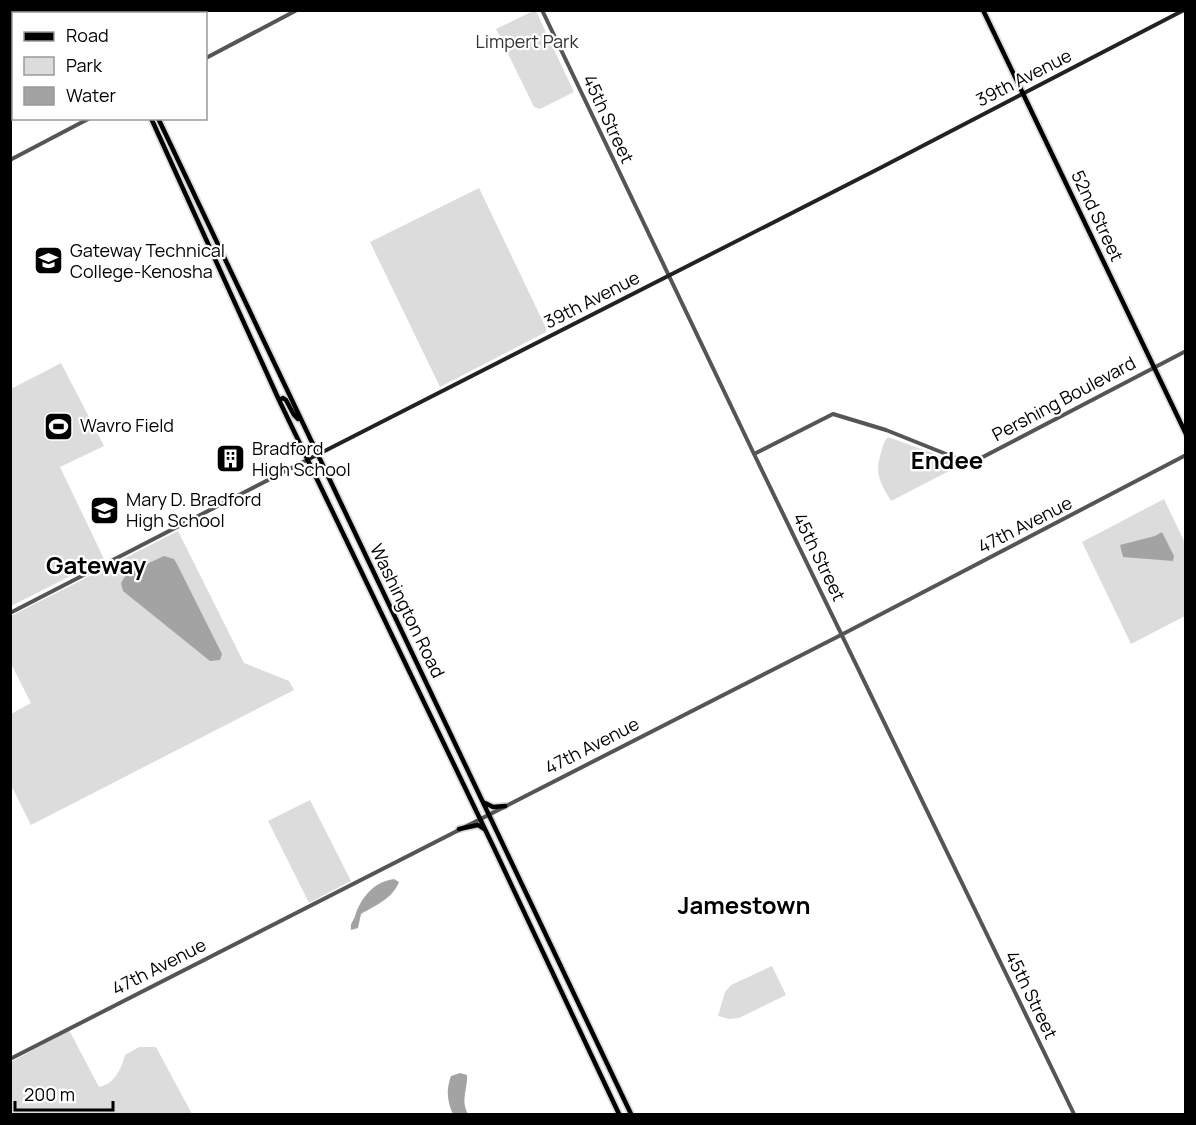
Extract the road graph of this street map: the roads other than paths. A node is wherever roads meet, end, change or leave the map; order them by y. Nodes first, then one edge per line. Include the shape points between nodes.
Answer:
1 (297, 10) edge
2 (542, 10) edge
3 (984, 10) edge
4 (1184, 10) edge
5 (207, 57) edge
6 (1023, 94) junction
7 (86, 120) edge
8 (152, 120) edge
9 (159, 120) edge
10 (10, 160) edge
11 (197, 202) junction
12 (191, 205) junction
13 (669, 276) junction
14 (1185, 351) edge
15 (1154, 368) junction
16 (279, 400) junction
17 (300, 421) junction
18 (1185, 434) edge
19 (753, 454) junction
20 (316, 455) junction
21 (1185, 455) edge
22 (307, 460) junction
23 (10, 612) edge
24 (841, 635) junction
25 (483, 802) junction
26 (505, 806) junction
27 (489, 814) junction
28 (480, 818) junction
29 (459, 829) junction
30 (486, 831) junction
31 (574, 994) junction
32 (564, 1000) junction
33 (10, 1059) edge
34 (619, 1114) edge
35 (631, 1114) edge
36 (1074, 1114) edge

1 - 5 street
2 - 13 street, 45th Street
3 - 6 main road, 52nd Street
4 - 6 main road, 39th Avenue
6 - 13 main road, 39th Avenue
6 - 15 main road, 52nd Street
7 - 10 street
8 - 12 main road, Washington Road
9 - 11 main road, Washington Road
11 - 12 main road
11 - 17 main road, Washington Road
12 - 16 main road, Washington Road
13 - 19 street, 45th Street
13 - 20 main road, 39th Avenue
14 - 15 street, Pershing Boulevard
15 - 18 main road, 52nd Street
15 - 19 street, Pershing Boulevard via 980,459 961,460 833,414
16 - 17 main road via 286,400
16 - 22 main road, Washington Road
17 - 20 main road, Washington Road
19 - 24 street, 45th Street
20 - 22 main road, 39th Avenue
20 - 25 main road, Washington Road
21 - 24 street, 47th Avenue
22 - 23 street, 39th Avenue
22 - 28 main road, Washington Road
24 - 26 street, 47th Avenue
24 - 36 street, 45th Street
25 - 26 main road
25 - 27 main road, Washington Road
26 - 27 street, 47th Avenue
27 - 28 street, 47th Avenue
27 - 31 main road, Washington Road
28 - 29 street, 47th Avenue
28 - 30 main road, Washington Road
29 - 30 main road via 478,825
29 - 33 street, 47th Avenue
30 - 32 main road, Washington Road
31 - 32 main road
31 - 35 main road, Washington Road
32 - 34 main road, Washington Road

